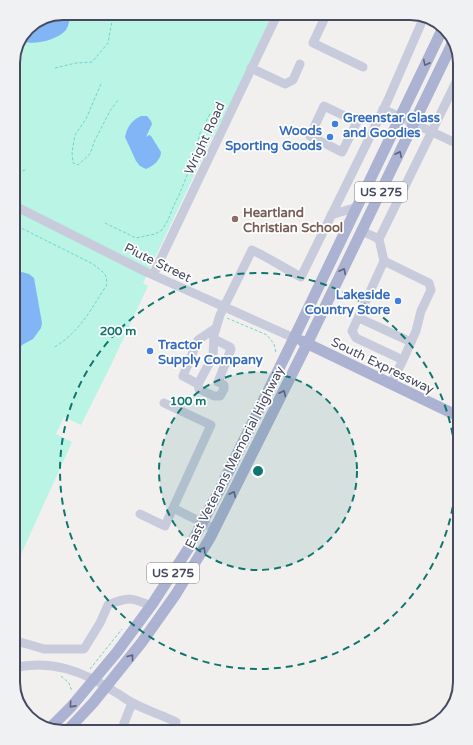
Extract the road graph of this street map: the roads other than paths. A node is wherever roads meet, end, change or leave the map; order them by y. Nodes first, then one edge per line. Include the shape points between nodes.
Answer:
1 (275, 20) edge
2 (324, 20) edge
3 (422, 22) edge
4 (440, 33) edge
5 (450, 48) edge
6 (300, 64) dead end
7 (363, 67) dead end
8 (251, 68) junction
9 (453, 88) edge
10 (383, 109) junction
11 (400, 117) junction
12 (414, 123) junction
13 (432, 132) junction
14 (350, 137) junction
15 (453, 142) edge
16 (366, 145) junction
17 (357, 207) junction
18 (20, 208) edge
19 (331, 215) junction
20 (362, 231) junction
21 (379, 239) junction
22 (384, 261) junction
23 (153, 275) junction
24 (224, 307) junction
25 (359, 318) junction
26 (216, 328) junction
27 (294, 338) junction
28 (214, 339) junction
29 (411, 342) junction
30 (308, 344) junction
31 (403, 360) junction
32 (198, 384) junction
33 (391, 384) junction
34 (164, 403) dead end
35 (453, 414) edge
36 (173, 508) junction
37 (140, 514) dead end
38 (202, 522) junction
39 (215, 529) junction
40 (151, 606) junction
41 (20, 642) edge
42 (20, 667) edge
43 (94, 680) junction
44 (106, 687) junction
45 (132, 703) junction
46 (176, 722) dead end
47 (54, 724) edge
48 (72, 725) edge
49 (123, 725) edge

1 - 8 street, Wright Road
2 - 7 street via 313,43
3 - 10 street
4 -> 11 main road, US 275
5 - 12 main road, US 275
6 - 8 street via 293,80 285,84
8 - 23 street, Wright Road
9 - 13 street
10 - 11 street
10 - 16 street
11 - 12 street
11 - 17 main road, US 275
12 - 13 street
20 -> 12 main road, US 275
13 - 15 street
13 - 21 street
14 - 14 street via 357,122 324,106 310,136 342,152
14 - 16 street
16 - 19 street
17 - 19 street
17 - 27 main road, US 275
18 - 23 street, Piute Street
19 - 24 street via 301,277 252,250
20 - 21 street
30 -> 20 main road, US 275
21 - 22 street
22 - 25 street
22 - 29 street via 429,284 431,290
23 - 24 street, Piute Street
24 - 26 street
24 - 27 street, Piute Street
25 - 29 street
25 - 31 street via 352,331 356,338
26 - 28 street
26 - 32 street via 198,340 183,376
27 - 30 main road, South Expressway
27 - 38 main road, East Veterans Memorial Highway / US 275
28 - 32 street via 212,356
28 - 32 street via 231,350 218,382 224,385 224,389 220,396 214,396 199,390
29 - 31 street
30 - 33 main road, South Expressway
39 -> 30 main road, East Veterans Memorial Highway / US 275
31 - 33 street
33 - 35 main road, South Expressway
34 - 36 street via 211,425
36 - 37 street via 165,526
36 - 38 street
38 - 39 street
38 - 40 main road, East Veterans Memorial Highway / US 275 via 190,546
44 -> 39 main road, East Veterans Memorial Highway / US 275 via 158,620
40 - 41 street via 132,598 108,605 84,649 44,649
40 - 43 main road, East Veterans Memorial Highway / US 275
42 - 43 street via 57,666
43 - 44 street
43 -> 47 main road, East Veterans Memorial Highway / US 275
44 - 45 street
44 - 48 main road, East Veterans Memorial Highway / US 275
45 - 46 street
45 - 49 street

